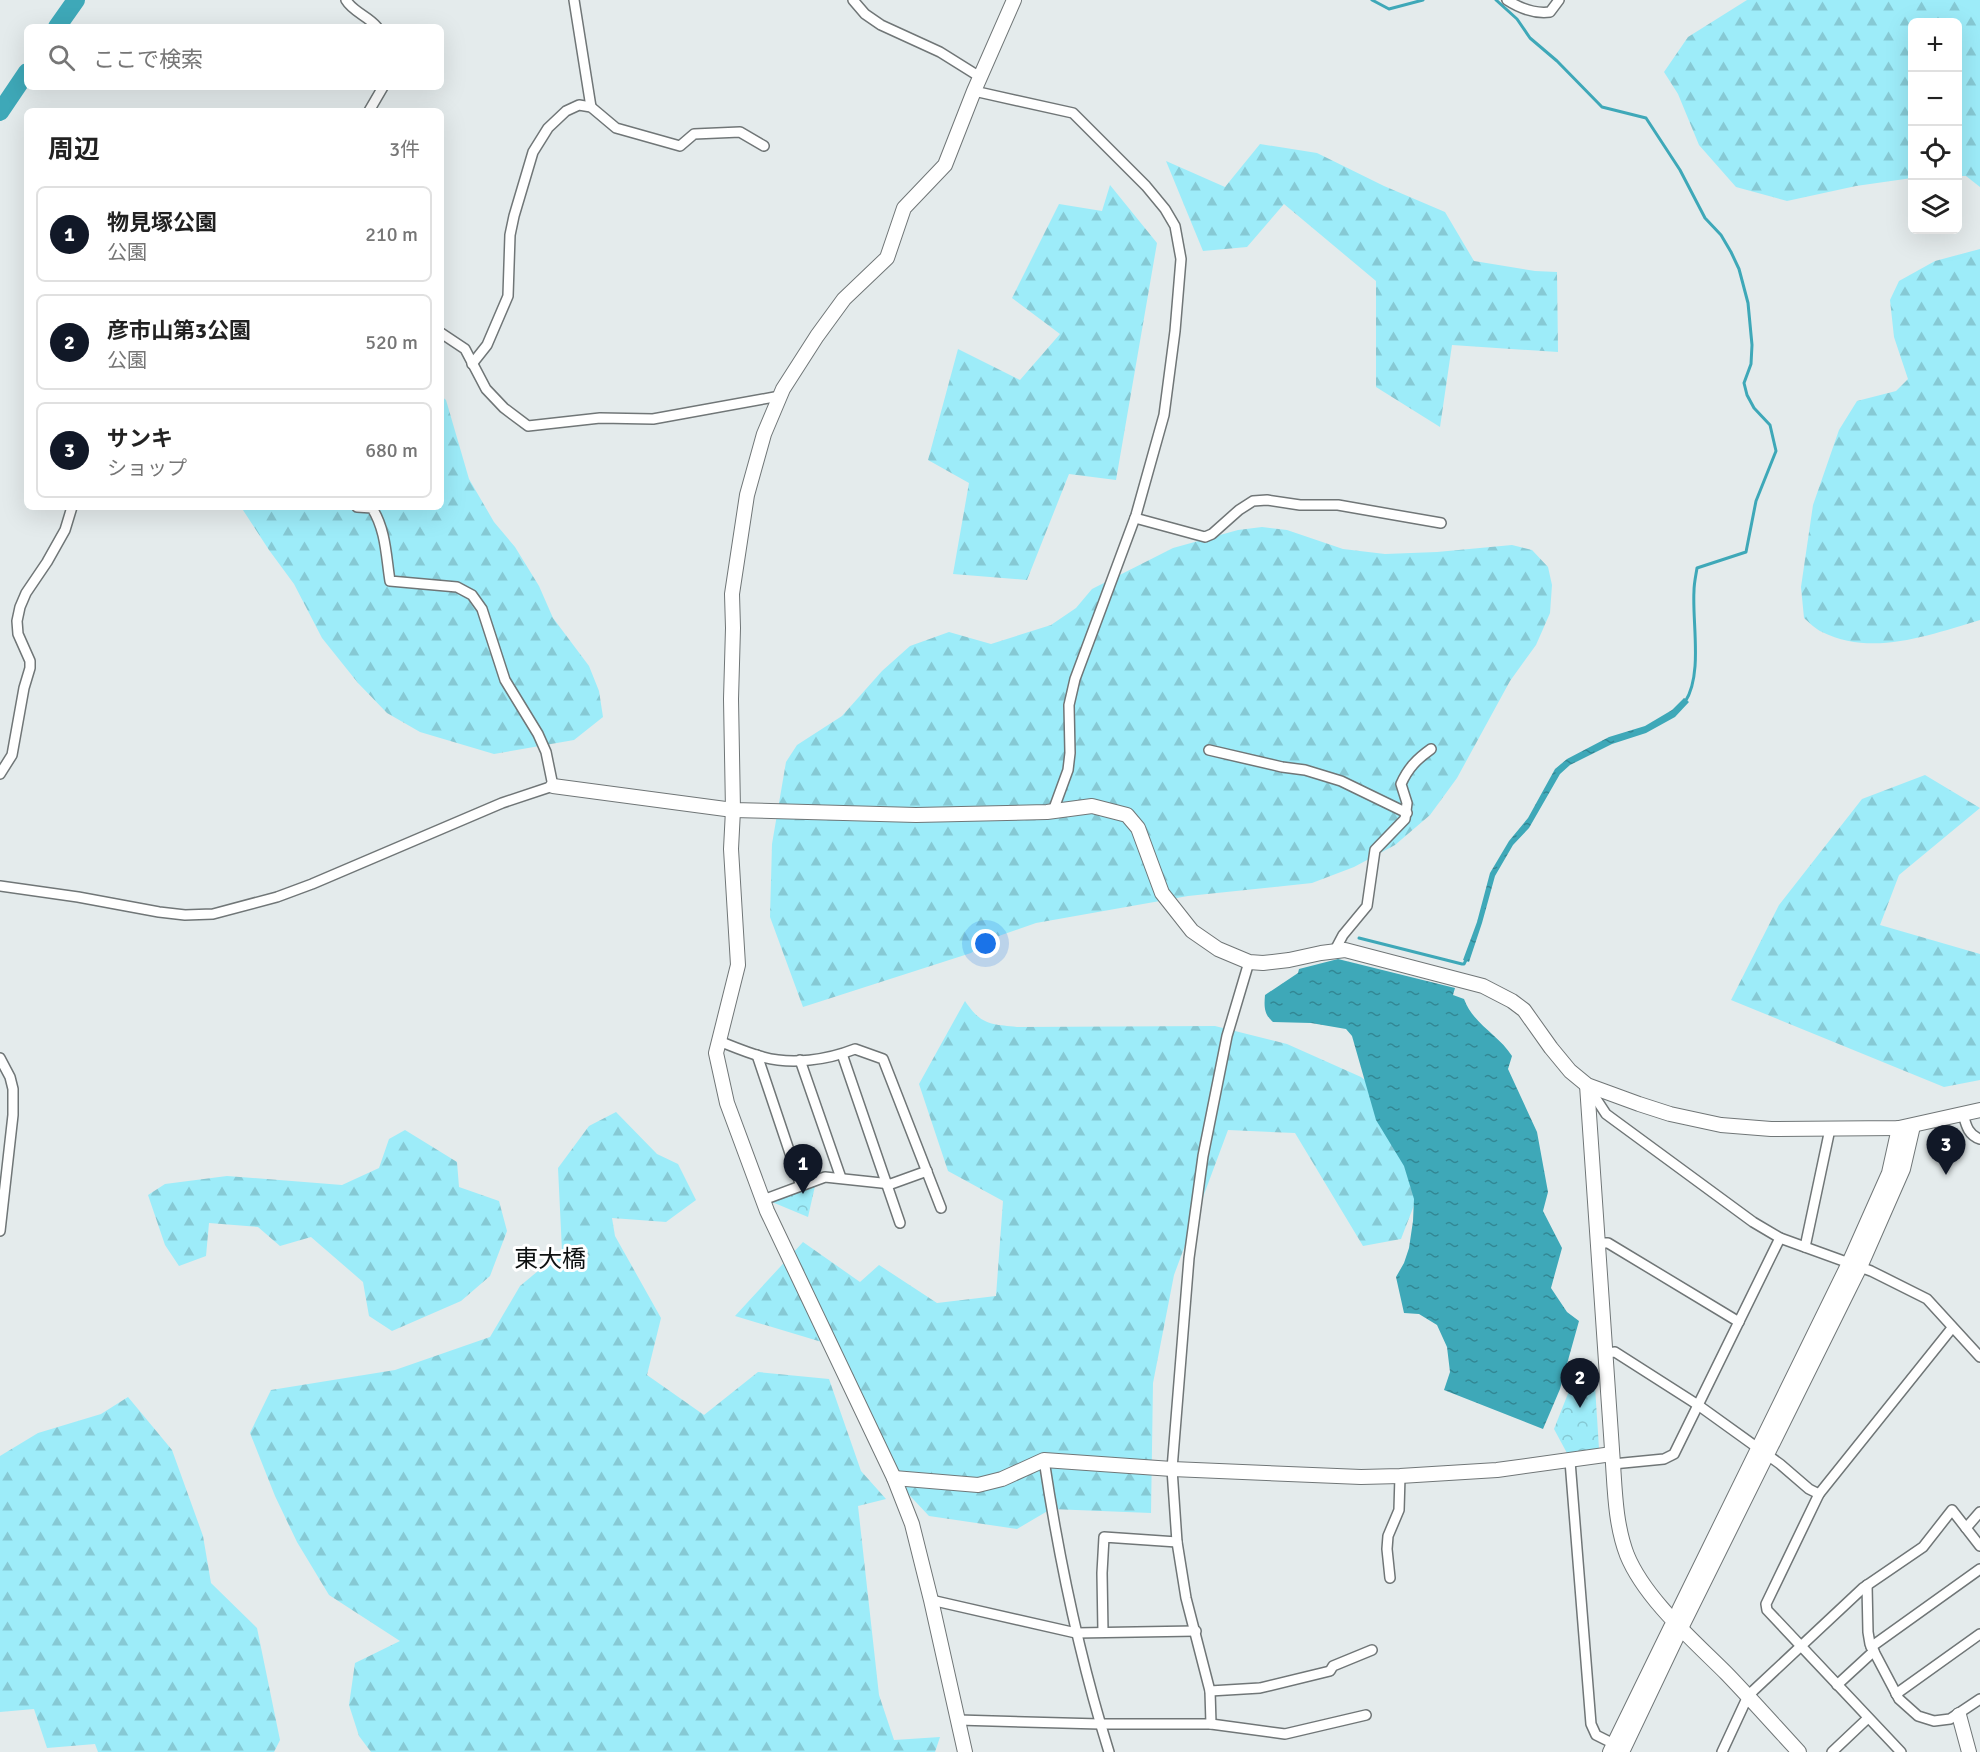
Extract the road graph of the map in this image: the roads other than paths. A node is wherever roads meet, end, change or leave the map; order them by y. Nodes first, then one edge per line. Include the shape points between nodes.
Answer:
1 (346, 0) edge
2 (574, 0) edge
3 (853, 0) edge
4 (1014, 0) edge
5 (1508, 0) edge
6 (1559, 0) edge
7 (375, 24) edge
8 (980, 77) junction
9 (381, 90) edge
10 (974, 91) junction
11 (591, 107) junction
12 (371, 108) edge
13 (764, 146) dead end
14 (444, 335) edge
15 (472, 364) junction
16 (780, 396) junction
17 (71, 510) edge
18 (373, 510) edge
19 (1135, 518) junction
20 (1441, 522) dead end
21 (1431, 749) dead end
22 (1209, 750) dead end
23 (0, 774) edge
24 (553, 786) junction
25 (733, 810) junction
26 (1053, 811) junction
27 (1407, 813) junction
28 (0, 886) edge
29 (1335, 950) junction
30 (1249, 962) junction
31 (719, 1041) junction
32 (842, 1054) junction
33 (757, 1055) junction
34 (0, 1058) edge
35 (800, 1060) junction
36 (1587, 1085) junction
37 (1980, 1110) edge
38 (1963, 1114) junction
39 (1913, 1126) junction
40 (1899, 1128) junction
41 (1830, 1129) junction
42 (1980, 1139) edge
43 (927, 1171) junction
44 (841, 1178) junction
45 (886, 1183) junction
46 (801, 1186) junction
47 (763, 1200) junction
48 (941, 1208) dead end
49 (900, 1223) dead end
50 (0, 1231) edge
51 (1780, 1238) junction
52 (1597, 1244) junction
53 (1805, 1247) junction
54 (1855, 1265) junction
55 (1739, 1322) junction
56 (1952, 1328) junction
57 (1605, 1353) junction
58 (1980, 1357) edge
59 (1698, 1405) junction
60 (1763, 1453) junction
61 (1612, 1459) junction
62 (1044, 1460) junction
63 (1570, 1461) junction
64 (1172, 1469) junction
65 (1400, 1476) junction
66 (894, 1478) junction
67 (1819, 1494) junction
68 (1980, 1512) edge
69 (1966, 1528) junction
70 (1177, 1542) junction
71 (1980, 1546) edge
72 (1980, 1569) edge
73 (1390, 1578) dead end
74 (1867, 1585) junction
75 (931, 1600) junction
76 (1677, 1624) junction
77 (1196, 1631) junction
78 (1076, 1632) junction
79 (1103, 1632) junction
80 (1980, 1634) edge
81 (1800, 1646) junction
82 (1873, 1649) junction
83 (1372, 1650) dead end
84 (1837, 1685) junction
85 (1210, 1691) junction
86 (1896, 1694) junction
87 (1748, 1696) junction
88 (1980, 1699) edge
89 (1366, 1715) dead end
90 (1959, 1715) junction
91 (1868, 1718) junction
92 (958, 1720) junction
93 (1100, 1724) junction
94 (1211, 1724) junction
95 (961, 1748) edge
96 (1616, 1749) edge
97 (1109, 1752) edge
98 (1722, 1752) edge
99 (1799, 1752) edge
100 (1832, 1752) edge
101 (1901, 1752) edge
102 (1969, 1752) edge

1 - 7 street
2 - 11 street
3 - 8 street via 881,25 940,52
4 - 8 street
5 - 6 street via 1538,13 1550,12
8 - 10 street
9 - 12 street
10 - 16 street via 945,165 904,208 887,258 844,299
10 - 19 street via 1073,114 1146,186 1175,226 1181,259 1164,415
11 - 13 street via 616,129 680,146 694,134 740,132
11 - 15 street via 579,105 566,111 548,128 533,152 510,235 508,296 487,345
14 - 15 street via 465,349
15 - 16 street via 486,389 528,426 600,418 653,419
16 - 25 street via 764,434 747,495 732,594
17 - 23 street via 65,530 20,607 18,634 30,668 12,755
18 - 24 street via 383,535 390,581 457,587 472,595 482,609 505,680 546,752
19 - 20 street via 1205,537 1253,501 1267,500 1338,505
19 - 26 street via 1075,679 1069,705 1068,770
21 - 27 street via 1418,757 1401,784
22 - 27 street via 1341,781
24 - 25 street
24 - 28 street via 502,803 277,897 213,914 159,912
25 - 26 street via 916,815
25 - 31 street via 731,849 738,965
26 - 30 street via 1092,806 1127,815 1138,828 1162,893 1192,931 1218,950
27 - 29 street via 1401,826 1375,850 1367,906
29 - 30 street via 1289,960
29 - 36 street via 1441,974 1500,994 1524,1010 1570,1071
30 - 64 street via 1227,1036 1203,1156 1189,1258
31 - 33 street
31 - 47 street via 716,1053 727,1103
32 - 35 street
32 - 43 street via 855,1049 883,1059
32 - 45 street
33 - 35 street
33 - 46 street
34 - 50 street via 13,1089 13,1115
35 - 44 street
36 - 41 street via 1670,1114 1721,1125
36 - 51 street via 1606,1114 1752,1222
36 - 52 street
37 - 38 street
38 - 39 street
38 - 42 street via 1968,1130
39 - 40 street
39 - 54 street via 1904,1169
40 - 41 street
40 - 54 street via 1889,1173
41 - 53 street
43 - 45 street
43 - 48 street
44 - 45 street
44 - 46 street via 825,1177
45 - 49 street
46 - 47 street
47 - 66 street
51 - 53 street
51 - 55 street
52 - 55 street via 1608,1243
52 - 57 street
53 - 54 street
54 - 56 street via 1927,1299
54 - 60 street
55 - 59 street
56 - 58 street
56 - 67 street
57 - 59 street via 1615,1352
57 - 61 street
59 - 60 street
59 - 61 street via 1672,1456
60 - 67 street
60 - 76 street
61 - 63 street
61 - 76 street via 1617,1521 1628,1556 1647,1590
62 - 64 street
62 - 66 street via 978,1485
62 - 78 street
63 - 65 street
63 - 96 street via 1591,1724 1596,1735
64 - 65 street
64 - 70 street
65 - 73 street via 1399,1510 1388,1536
66 - 75 street via 912,1524
67 - 81 street via 1766,1605
68 - 69 street
69 - 71 street
69 - 74 street via 1952,1510 1923,1547
70 - 77 street
70 - 79 street via 1104,1537
72 - 82 street
74 - 81 street
74 - 82 street via 1868,1632
75 - 78 street
75 - 92 street
76 - 87 street
76 - 96 street
77 - 79 street
77 - 85 street
78 - 79 street
78 - 93 street
80 - 86 street
81 - 84 street
81 - 87 street
82 - 84 street
82 - 86 street
83 - 85 street via 1333,1666 1330,1671 1260,1688
84 - 91 street
85 - 94 street
86 - 90 street via 1918,1716 1934,1721
87 - 98 street
87 - 99 street
88 - 90 street
89 - 94 street via 1285,1734
90 - 102 street
91 - 100 street
91 - 101 street
92 - 93 street
92 - 95 street
93 - 94 street
93 - 97 street

